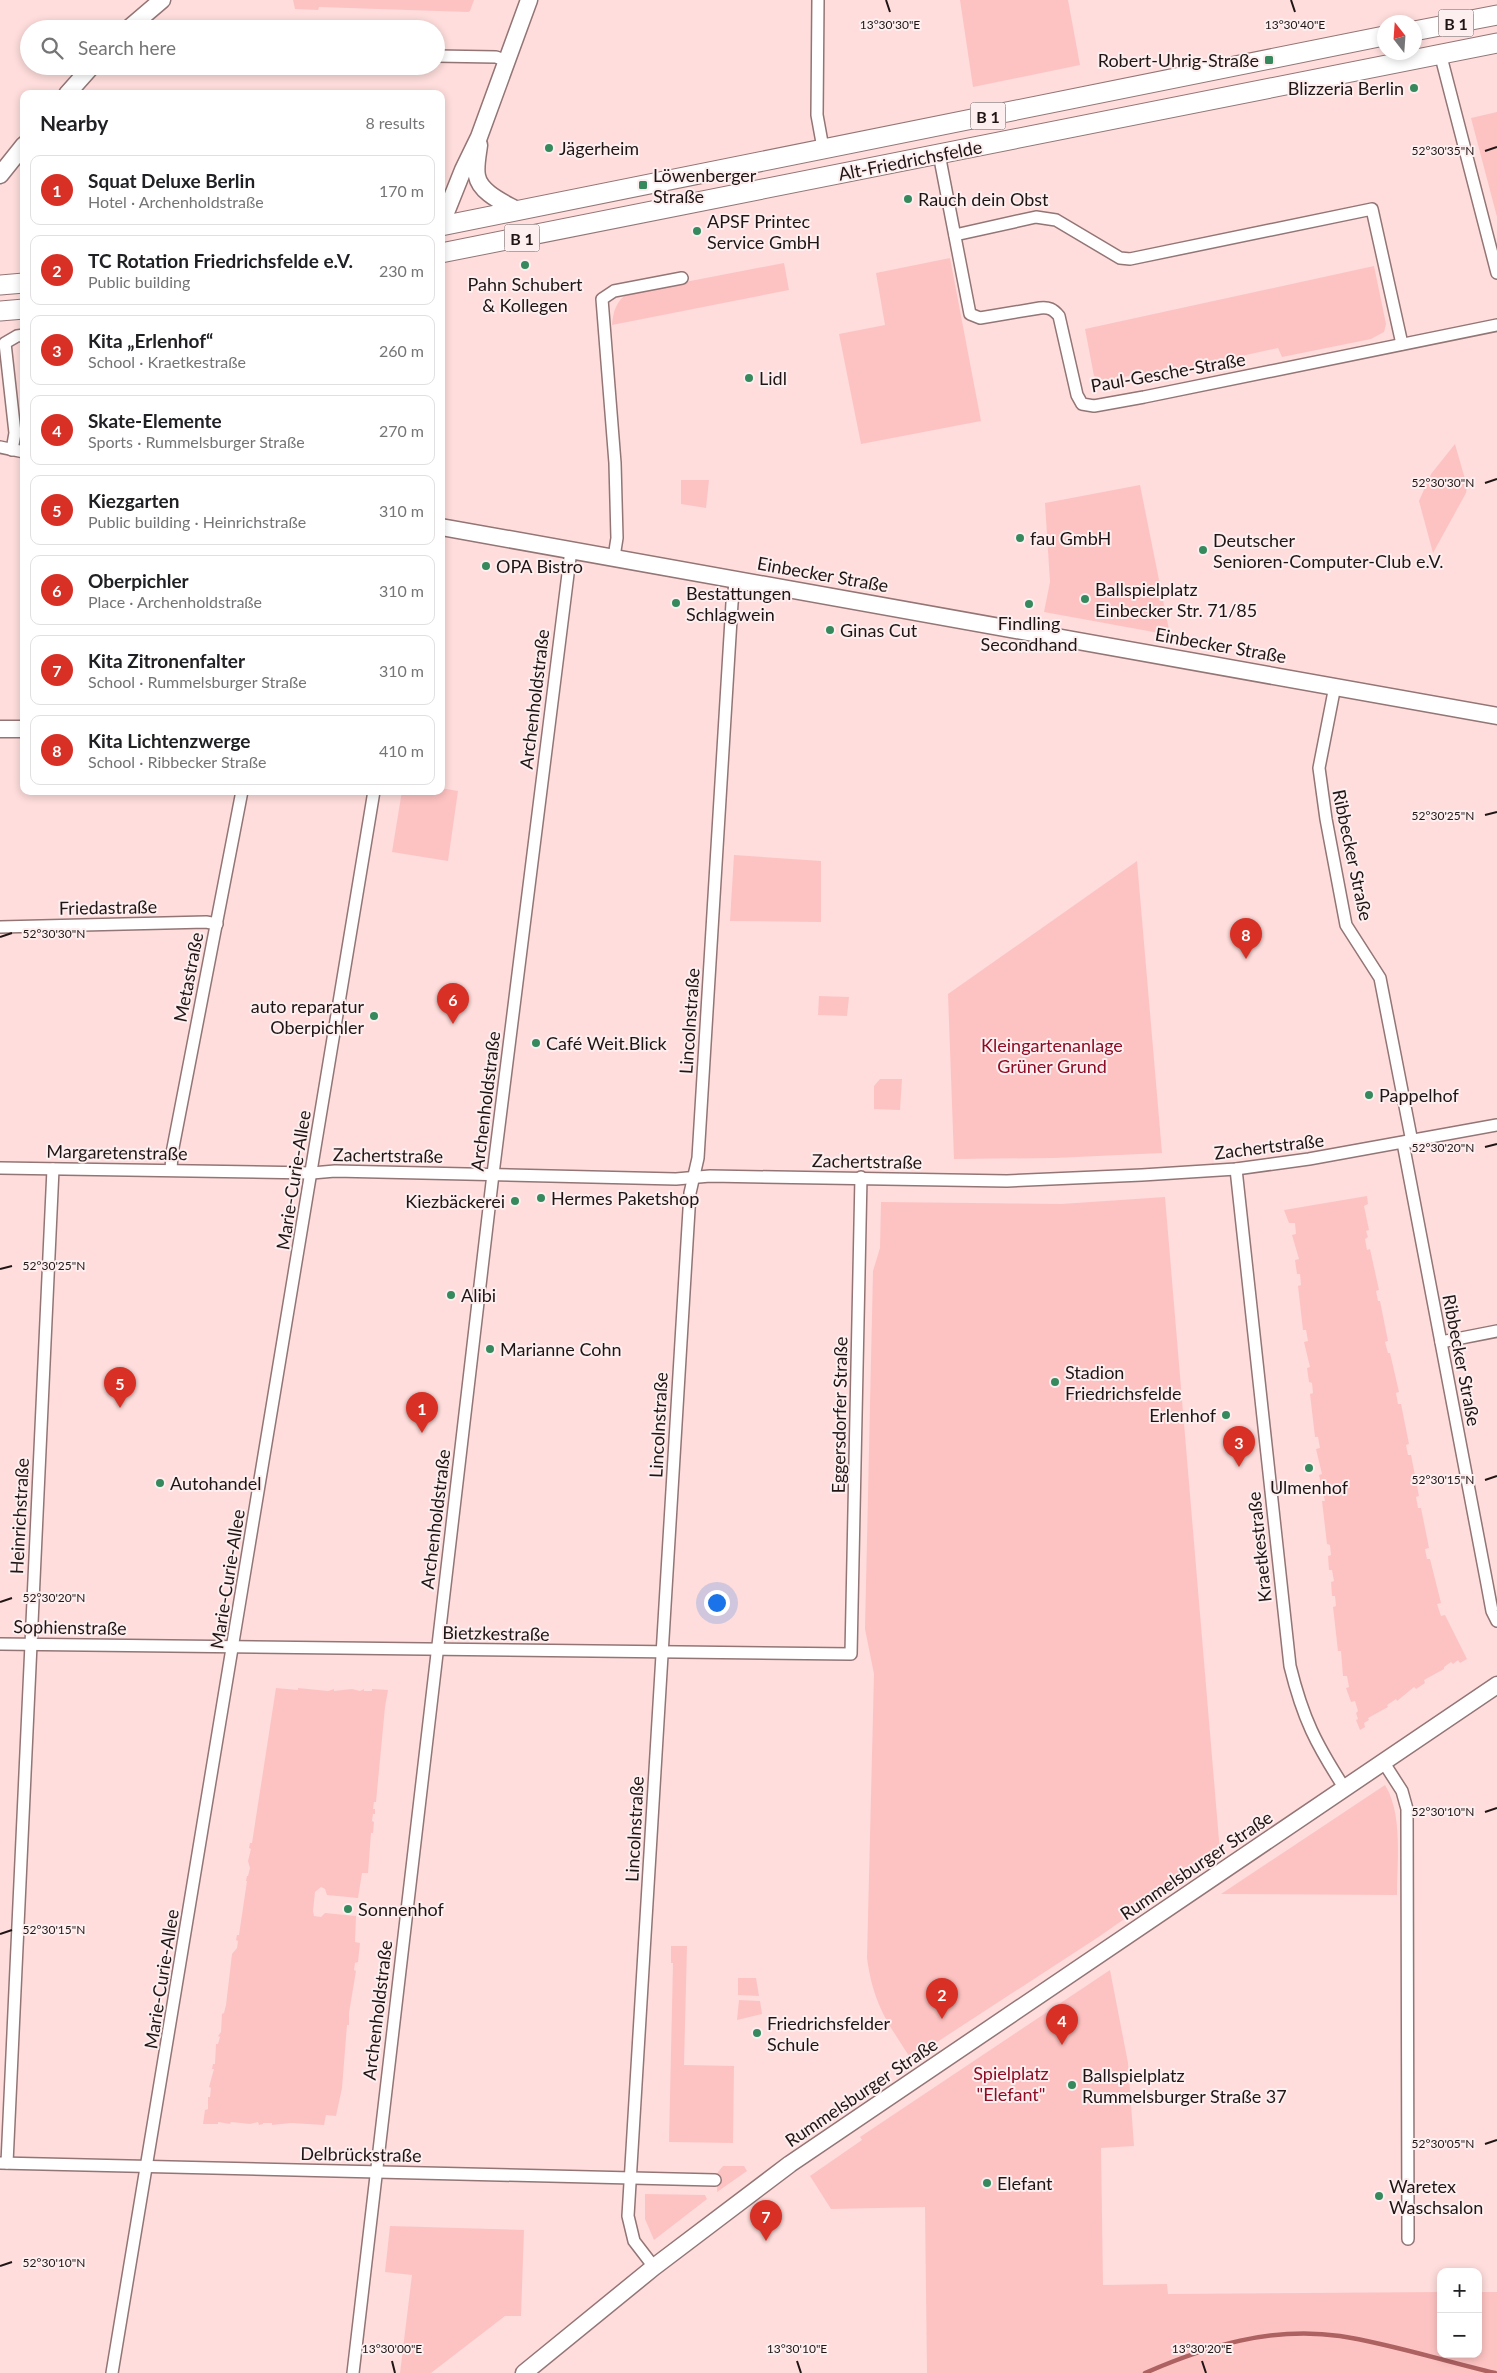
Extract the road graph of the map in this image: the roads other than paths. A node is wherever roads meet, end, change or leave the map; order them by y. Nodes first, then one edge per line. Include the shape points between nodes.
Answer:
1 (162, 0) edge
2 (529, 0) edge
3 (818, 0) edge
4 (1497, 15) edge
5 (139, 20) edge
6 (1422, 29) edge
7 (1377, 37) edge
8 (1497, 43) edge
9 (1440, 53) junction
10 (445, 56) edge
11 (507, 61) junction
12 (84, 75) edge
13 (71, 90) edge
14 (479, 138) junction
15 (824, 148) junction
16 (20, 149) edge
17 (939, 154) junction
18 (0, 175) edge
19 (518, 211) junction
20 (445, 216) edge
21 (445, 225) edge
22 (955, 235) junction
23 (445, 251) edge
24 (1496, 266) edge
25 (682, 278) dead end
26 (20, 284) edge
27 (0, 285) edge
28 (20, 309) edge
29 (0, 311) edge
30 (1497, 325) edge
31 (20, 336) edge
32 (1402, 344) junction
33 (0, 448) edge
34 (18, 451) edge
35 (445, 528) edge
36 (571, 550) junction
37 (614, 557) junction
38 (736, 579) junction
39 (1336, 686) junction
40 (1497, 716) edge
41 (20, 729) edge
42 (0, 730) edge
43 (241, 795) edge
44 (373, 795) edge
45 (217, 924) junction
46 (0, 927) edge
47 (1497, 1125) edge
48 (1407, 1143) junction
49 (0, 1168) edge
50 (53, 1169) junction
51 (1236, 1169) junction
52 (172, 1170) junction
53 (234, 1171) joint
54 (312, 1173) junction
55 (493, 1174) junction
56 (861, 1177) junction
57 (694, 1178) junction
58 (1497, 1331) edge
59 (1441, 1342) junction
60 (1492, 1584) edge
61 (1497, 1621) edge
62 (0, 1644) edge
63 (31, 1644) junction
64 (140, 1646) joint
65 (233, 1647) junction
66 (438, 1650) junction
67 (662, 1652) junction
68 (851, 1654) joint
69 (1497, 1686) edge
70 (1384, 1763) junction
71 (1345, 1789) junction
72 (3, 2163) edge
73 (148, 2166) junction
74 (376, 2171) junction
75 (631, 2177) junction
76 (715, 2180) dead end
77 (1408, 2238) dead end
78 (654, 2267) junction
79 (112, 2373) edge
80 (353, 2373) edge
81 (524, 2373) edge

1 - 5 street
2 - 11 street
3 - 15 street via 817,115
4 - 6 main road, B 1
7 - 15 main road, Alt-Friedrichsfelde / B 1
8 - 9 main road, Alt-Friedrichsfelde / B 1
9 - 17 main road, Alt-Friedrichsfelde / B 1
9 - 24 street
10 - 11 street via 496,57
11 - 14 street
12 - 13 street
14 - 19 street via 476,175 480,183
14 - 20 street
15 - 19 main road, Alt-Friedrichsfelde / B 1
16 - 18 street
17 - 22 street, Paul-Gesche-Straße
17 - 23 main road, Alt-Friedrichsfelde / B 1
19 - 21 main road, Alt-Friedrichsfelde / B 1
22 - 32 street via 1036,218 1056,220 1120,258 1130,259 1372,209
22 - 32 street, Paul-Gesche-Straße via 970,314 980,318 1040,308 1055,311 1082,404 1094,406 1144,397
25 - 37 street via 614,291 602,299 615,463 617,538
26 - 27 main road
28 - 29 main road
30 - 32 street, Paul-Gesche-Straße
31 - 34 street via 5,343
33 - 34 street
35 - 36 street, Einbecker Straße
36 - 37 street, Einbecker Straße
36 - 55 street, Archenholdstraße
37 - 38 street, Einbecker Straße
38 - 39 street, Einbecker Straße
38 - 57 street, Lincolnstraße via 698,1158
39 - 40 street, Einbecker Straße
39 - 48 street, Ribbecker Straße via 1318,768 1346,925 1380,978
41 - 42 street
43 - 45 street, Metastraße
44 - 54 street, Marie-Curie-Allee
45 - 46 street, Friedastraße
45 - 52 street, Metastraße via 172,1153
47 - 48 street, Zachertstraße
48 - 51 street, Zachertstraße
48 - 59 street, Ribbecker Straße
49 - 50 street, Margaretenstraße
50 - 52 street, Margaretenstraße
50 - 63 street, Heinrichstraße
51 - 56 street, Zachertstraße via 1007,1181
51 - 71 street, Kraetkestraße via 1290,1666 1307,1724 1318,1748
52 - 53 street, Margaretenstraße
53 - 54 street, Zachertstraße
54 - 55 street, Zachertstraße
54 - 65 street, Marie-Curie-Allee
55 - 57 street, Zachertstraße
55 - 66 street, Archenholdstraße
56 - 57 street, Zachertstraße
56 - 68 street, Eggersdorfer Straße
57 - 67 street, Lincolnstraße via 690,1193
58 - 59 street
59 - 60 street, Ribbecker Straße
60 - 61 street, Ribbecker Straße via 1492,1611
62 - 63 street, Sophienstraße
63 - 64 street, Sophienstraße
63 - 72 street, Heinrichstraße
64 - 65 street, Bietzkestraße
65 - 66 street, Bietzkestraße
65 - 73 street, Marie-Curie-Allee
66 - 67 street, Bietzkestraße
66 - 74 street, Archenholdstraße
67 - 68 street, Bietzkestraße
67 - 75 street, Lincolnstraße
69 - 70 street, Rummelsburger Straße
70 - 71 street, Rummelsburger Straße
70 - 77 street via 1402,1791 1407,1808
71 - 78 street, Rummelsburger Straße via 814,2147
72 - 73 street, Delbrückstraße
73 - 74 street, Delbrückstraße
73 - 79 street, Marie-Curie-Allee
74 - 75 street, Delbrückstraße
74 - 80 street, Archenholdstraße
75 - 76 street, Delbrückstraße
75 - 78 street, Lincolnstraße via 628,2216 634,2241
78 - 81 street, Rummelsburger Straße

